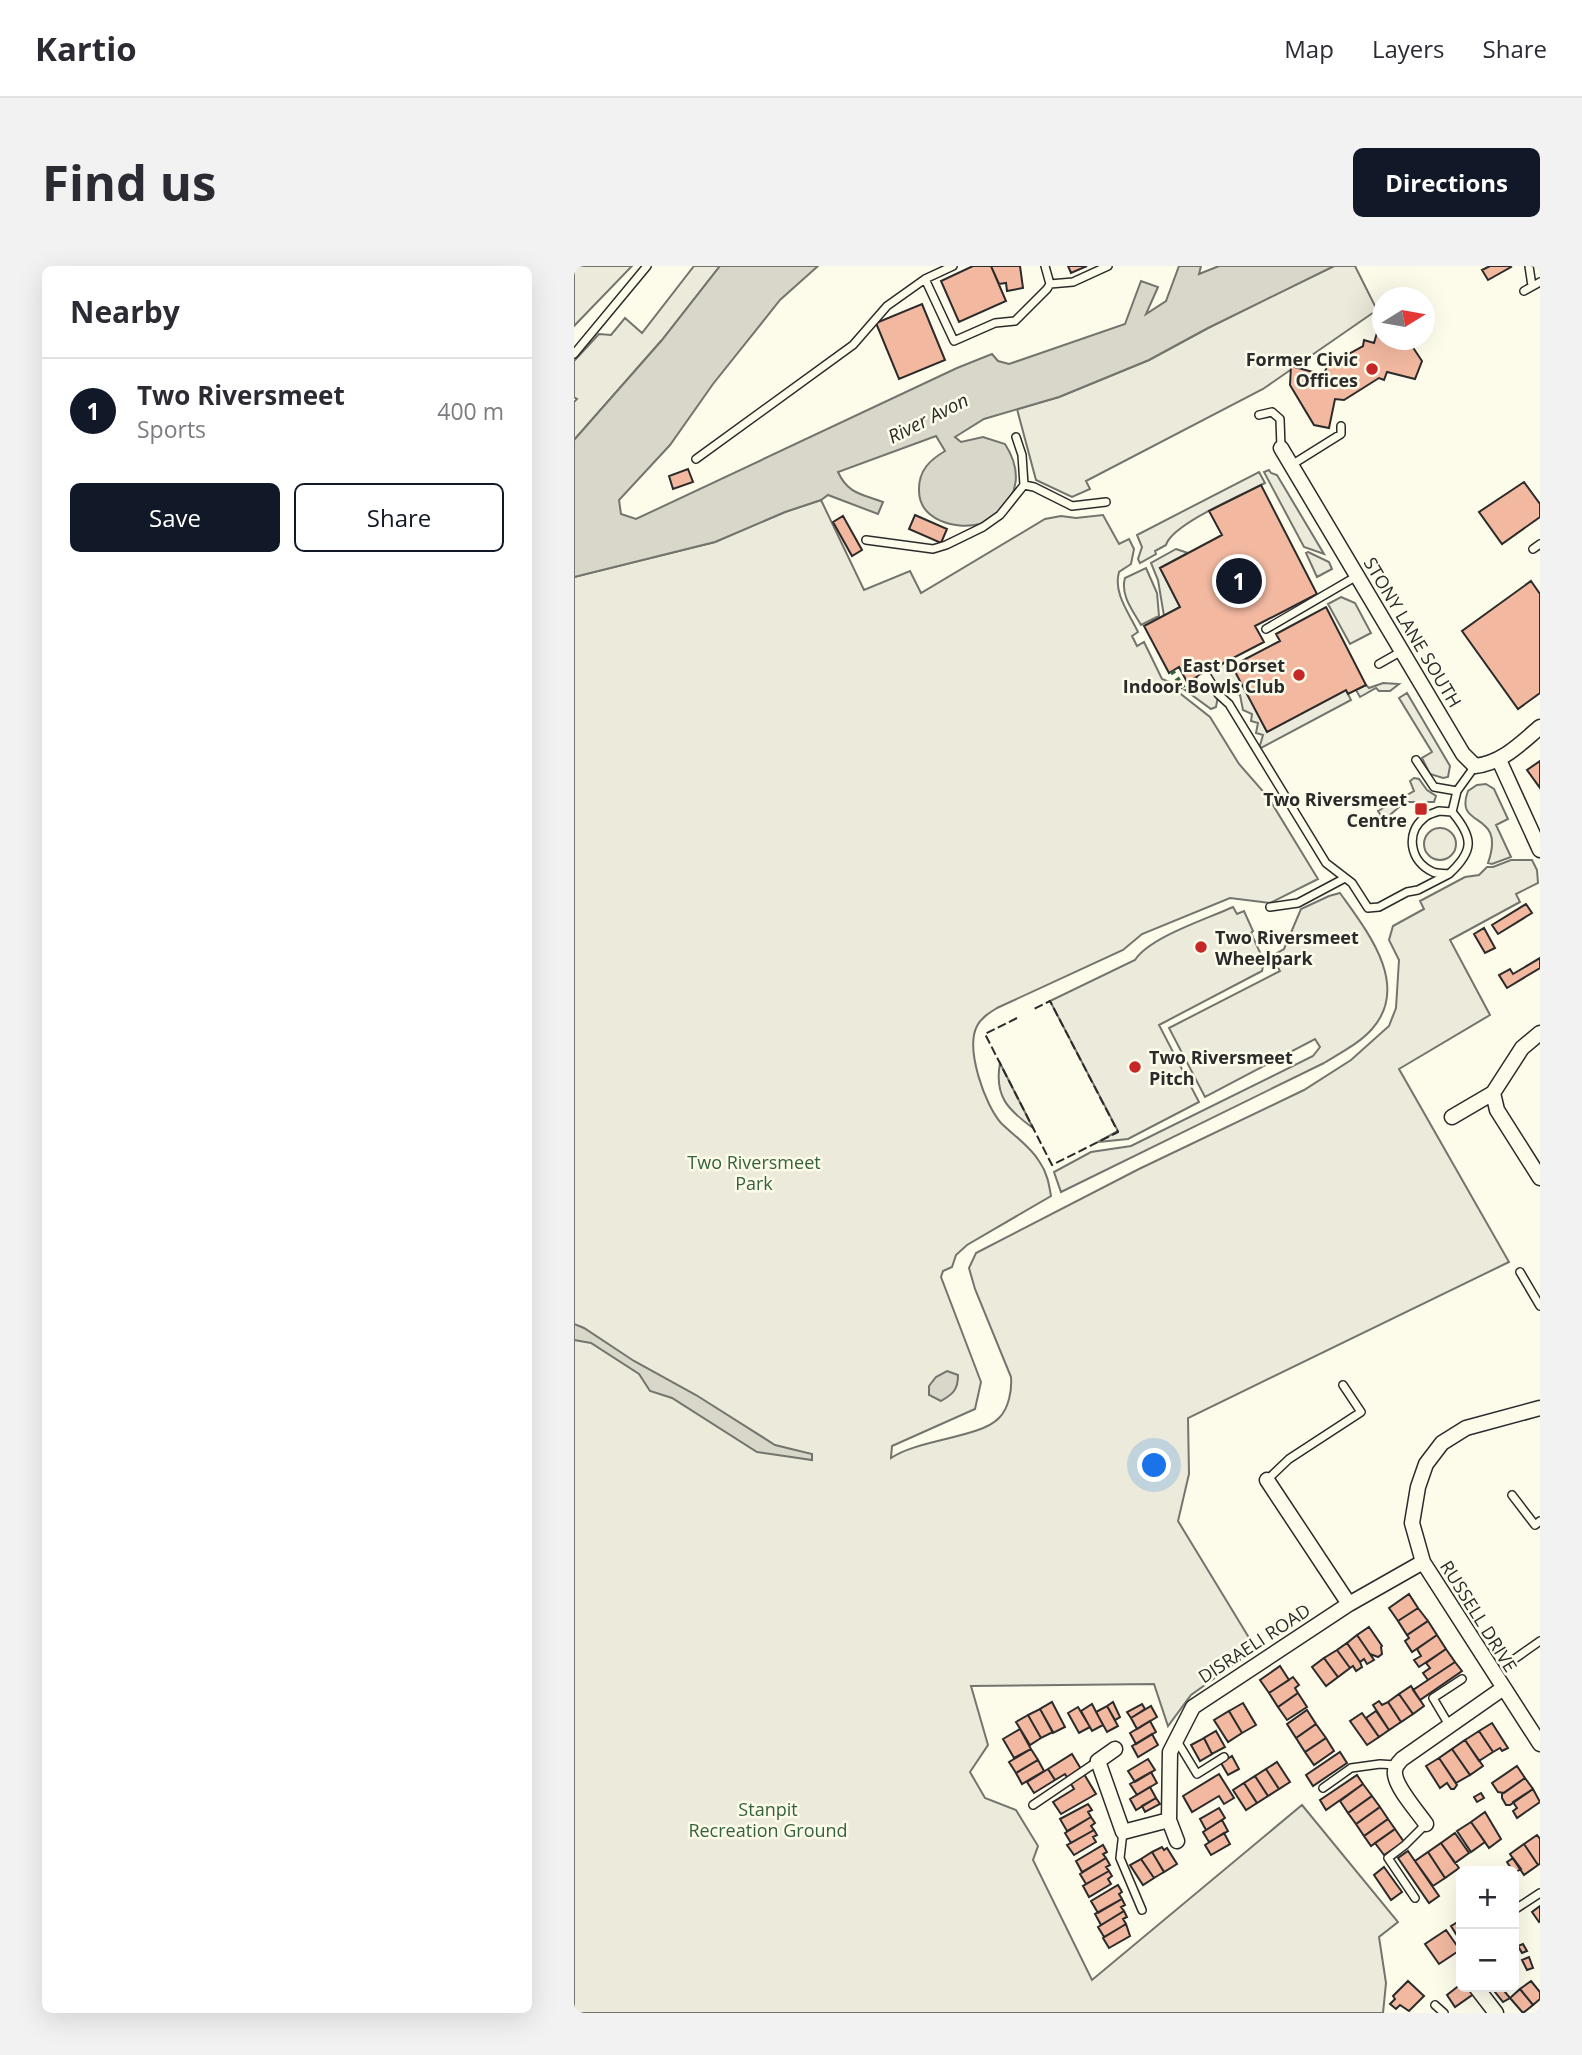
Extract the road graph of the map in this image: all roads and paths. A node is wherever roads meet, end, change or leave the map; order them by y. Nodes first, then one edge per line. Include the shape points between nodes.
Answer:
1 (647, 266) edge
2 (953, 266) edge
3 (1045, 266) edge
4 (1108, 266) edge
5 (1529, 266) edge
6 (925, 279) junction
7 (1049, 284) junction
8 (1536, 284) edge
9 (1524, 291) dead end
10 (574, 354) edge
11 (1259, 415) dead end
12 (1341, 426) dead end
13 (1016, 437) dead end
14 (1281, 449) joint
15 (696, 459) dead end
16 (1293, 464) junction
17 (1024, 485) junction
18 (1105, 502) dead end
19 (866, 540) dead end
20 (1357, 576) junction
21 (1266, 629) dead end
22 (1402, 650) junction
23 (1379, 664) dead end
24 (1201, 679) dead end
25 (1540, 727) edge
26 (1416, 760) dead end
27 (1499, 760) junction
28 (1475, 766) junction
29 (1457, 790) junction
30 (1452, 812) junction
31 (1540, 850) edge
32 (1449, 874) junction
33 (1345, 878) junction
34 (1270, 906) dead end
35 (1540, 1033) edge
36 (1493, 1093) junction
37 (1451, 1117) dead end
38 (1540, 1178) edge
39 (1520, 1272) dead end
40 (1540, 1306) edge
41 (1343, 1385) dead end
42 (1540, 1408) edge
43 (1267, 1480) joint
44 (1512, 1495) dead end
45 (1540, 1521) edge
46 (1423, 1562) junction
47 (1349, 1604) junction
48 (1540, 1641) edge
49 (1513, 1660) dead end
50 (1462, 1679) dead end
51 (1502, 1689) junction
52 (1449, 1726) junction
53 (1176, 1740) junction
54 (1540, 1744) edge
55 (1115, 1749) dead end
56 (1224, 1758) dead end
57 (1098, 1760) junction
58 (1397, 1765) junction
59 (1323, 1788) dead end
60 (1033, 1805) dead end
61 (1169, 1820) junction
62 (1426, 1824) joint
63 (1124, 1832) junction
64 (1177, 1841) dead end
65 (1540, 1893) edge
66 (1415, 1898) dead end
67 (1519, 1907) edge
68 (1142, 1910) dead end
69 (1480, 1992) edge
70 (1435, 2005) dead end
71 (1444, 2013) edge
72 (1496, 2013) edge

1 - 10 lane
2 - 6 lane
3 - 7 lane
4 - 7 lane via 1073,282
5 - 8 lane
6 - 7 lane via 954,341 995,323 1015,321
6 - 15 lane via 887,306 853,345
8 - 9 lane
11 - 14 lane via 1272,412 1280,419
12 - 16 lane via 1341,433
13 - 17 lane
14 - 16 street, STONY LANE SOUTH
16 - 20 street, STONY LANE SOUTH
17 - 18 lane via 1072,506
17 - 19 lane via 1000,515 946,545 933,549
20 - 21 lane
20 - 22 street, STONY LANE SOUTH
22 - 23 lane
22 - 28 street, STONY LANE SOUTH via 1463,754
24 - 33 lane via 1207,676 1229,704 1326,863
25 - 27 street
26 - 29 lane via 1434,788
27 - 28 street
27 - 31 street
28 - 29 lane
29 - 30 lane
30 - 32 lane via 1470,840 1464,860
30 - 32 lane via 1425,816 1414,829 1411,846 1418,861 1433,872
32 - 33 lane via 1368,908
33 - 34 lane via 1298,903
35 - 36 street via 1522,1048
36 - 37 street
36 - 38 street via 1497,1110
39 - 40 lane
41 - 43 lane via 1361,1412 1289,1459
42 - 46 street, RUSSELL DRIVE via 1466,1428 1442,1443 1426,1464 1412,1523
43 - 47 street
44 - 45 lane via 1535,1525
46 - 47 street, DISRAELI ROAD
46 - 51 street, RUSSELL DRIVE
47 - 53 street, DISRAELI ROAD via 1193,1707
48 - 49 lane
50 - 52 lane via 1433,1698
51 - 52 street
51 - 54 street, RUSSELL DRIVE
52 - 58 street
53 - 56 lane via 1197,1774
53 - 61 street, DISRAELI ROAD via 1170,1752
55 - 57 street
57 - 60 lane
57 - 63 street
58 - 59 lane via 1351,1768
58 - 62 street via 1398,1783
61 - 63 street
61 - 64 street, DISRAELI ROAD
62 - 66 lane via 1388,1858
63 - 68 lane via 1120,1858
65 - 67 lane
69 - 72 street
70 - 71 lane

